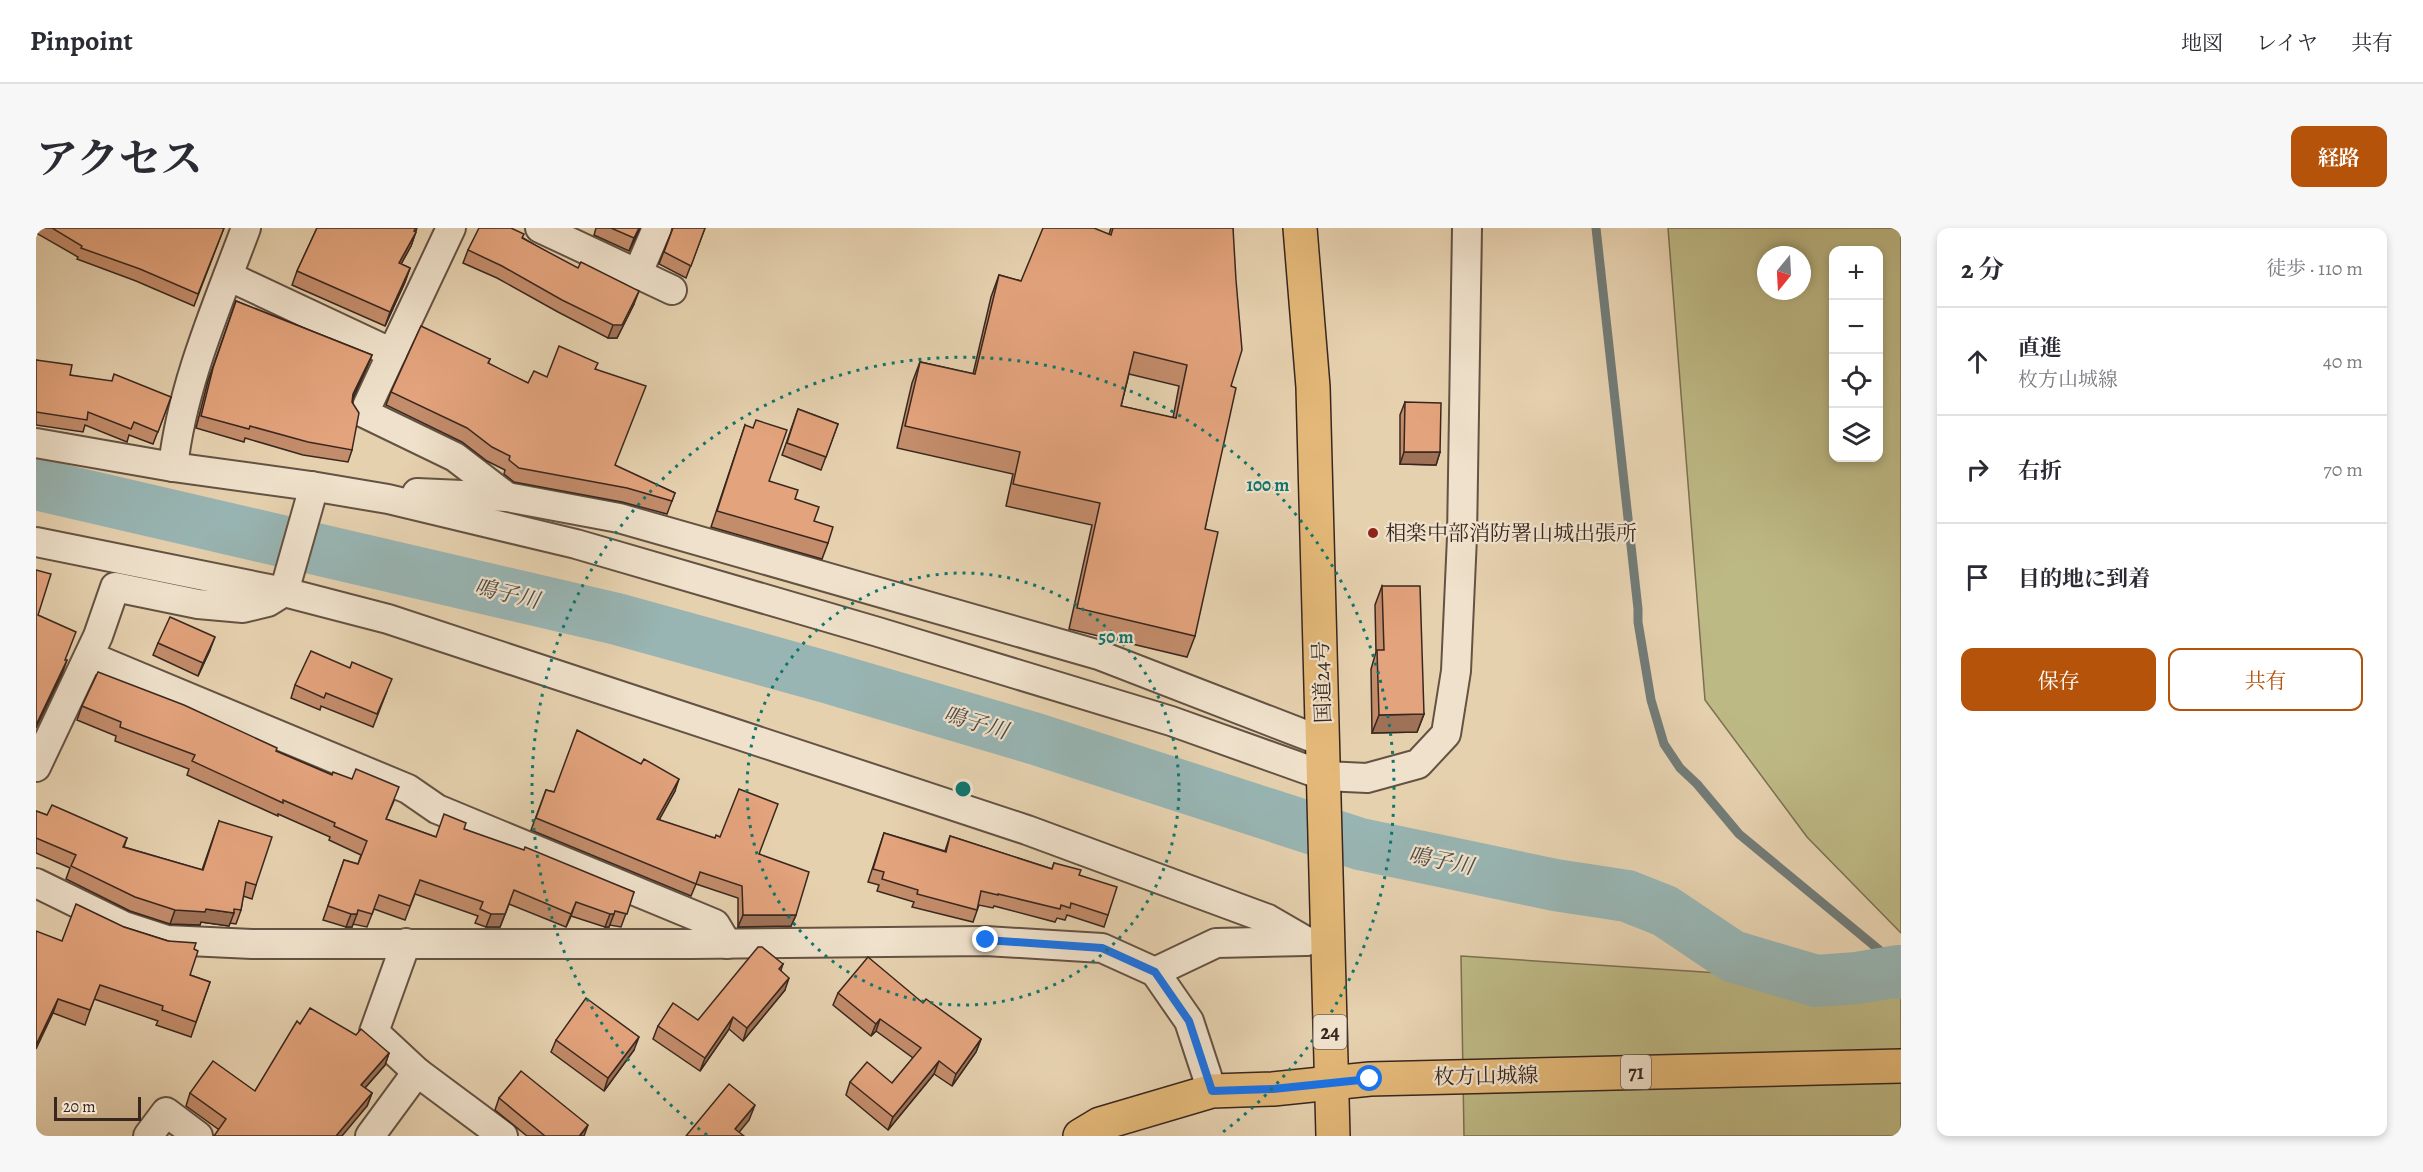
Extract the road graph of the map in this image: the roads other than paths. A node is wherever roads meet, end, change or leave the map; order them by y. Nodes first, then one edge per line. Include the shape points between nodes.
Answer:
1 (246, 228) edge
2 (451, 228) edge
3 (540, 228) edge
4 (657, 228) edge
5 (1300, 228) edge
6 (1467, 228) edge
7 (638, 275) junction
8 (228, 276) junction
9 (672, 290) dead end
10 (392, 353) junction
11 (36, 443) edge
12 (173, 467) junction
13 (311, 491) junction
14 (507, 497) junction
15 (388, 499) junction
16 (36, 542) edge
17 (286, 586) junction
18 (89, 656) junction
19 (1324, 741) junction
20 (37, 763) edge
21 (1325, 776) junction
22 (36, 883) edge
23 (1321, 937) junction
24 (406, 943) junction
25 (727, 944) junction
26 (1155, 972) junction
27 (1901, 1066) edge
28 (417, 1072) junction
29 (1330, 1083) junction
30 (1212, 1091) junction
31 (148, 1136) edge
32 (198, 1136) edge
33 (370, 1136) edge
34 (503, 1136) edge
35 (1080, 1136) edge
36 (1333, 1136) edge

1 - 8 street
2 - 10 street
3 - 7 street
4 - 7 street
5 - 19 main road, 国道24号 / 24 via 1313,387
6 - 21 street via 1462,537 1456,671 1446,734 1418,764 1367,778
7 - 9 street
8 - 10 street
8 - 12 street via 196,363 177,434
10 - 14 street via 364,413 455,457
11 - 12 street
12 - 13 street
13 - 15 street
13 - 17 street
14 - 15 street via 413,493
14 - 19 street via 619,518 1099,656
15 - 21 street via 576,544 890,635 1171,721
16 - 17 street
17 - 18 street via 268,602 243,608 198,604 115,587
17 - 23 street via 1015,826
18 - 20 street
18 - 25 street via 408,789 437,809 715,924
19 - 21 main road, 国道24号 / 24
21 - 23 main road, 国道24号 / 24
22 - 24 street via 124,926 167,940
23 - 26 street via 1216,943
23 - 29 main road, 国道24号 / 24
24 - 25 street
24 - 28 street via 374,1032
25 - 26 street via 986,940 1102,948
26 - 30 street via 1189,1021
27 - 29 main road, 枚方山城線 / 71
28 - 33 street
28 - 34 street
29 - 30 main road, 枚方山城線 / 71
29 - 36 main road, 国道24号 / 24
30 - 35 main road, 枚方山城線 / 71 via 1100,1124
31 - 32 street via 166,1112

